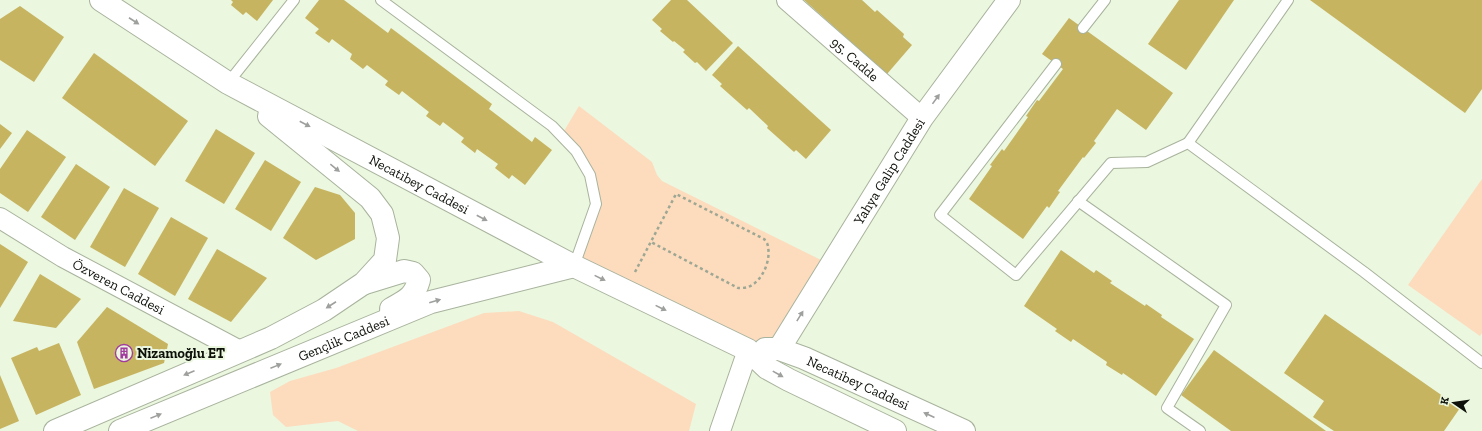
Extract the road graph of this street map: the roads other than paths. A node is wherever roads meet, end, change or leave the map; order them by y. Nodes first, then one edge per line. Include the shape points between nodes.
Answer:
1 (101, 0) edge
2 (294, 0) edge
3 (380, 0) edge
4 (787, 0) edge
5 (1009, 0) edge
6 (1105, 0) edge
7 (1288, 0) edge
8 (1083, 28) dead end
9 (1056, 64) dead end
10 (228, 82) junction
11 (922, 118) junction
12 (1188, 143) junction
13 (1078, 202) junction
14 (0, 218) edge
15 (574, 266) junction
16 (364, 283) junction
17 (336, 341) junction
18 (779, 349) junction
19 (748, 350) junction
20 (240, 351) junction
21 (1482, 363) edge
22 (55, 431) edge
23 (120, 431) edge
24 (720, 431) edge
25 (895, 431) edge
26 (964, 431) edge
27 (1200, 431) edge

1 -> 10 main road, Necatibey Caddesi
2 - 10 lane
3 - 15 lane via 552,126 576,151 590,175 596,204
4 - 11 street, 95. Cadde
11 -> 5 main road, Yahya Galip Caddesi
6 - 8 lane
7 - 12 lane
9 - 13 lane via 940,215 1016,275
10 -> 15 main road, Necatibey Caddesi
10 -> 16 main road via 353,183 370,198 382,214 388,238 385,260
18 -> 11 main road, Yahya Galip Caddesi
12 - 13 lane via 1147,162 1111,163
12 - 21 lane via 1364,272
13 - 27 lane via 1226,305 1167,408
14 - 20 street, Özveren Caddesi via 63,257
17 -> 15 main road, Gençlik Caddesi via 431,302
15 -> 19 main road, Necatibey Caddesi
16 - 17 main road via 404,271 413,273 419,280 416,290 408,298
16 -> 20 main road via 324,310
23 -> 17 main road, Gençlik Caddesi
18 - 19 main road, Necatibey Caddesi
26 -> 18 main road, Necatibey Caddesi
19 - 24 street
19 -> 25 main road, Necatibey Caddesi via 768,368 784,377
20 -> 22 main road

